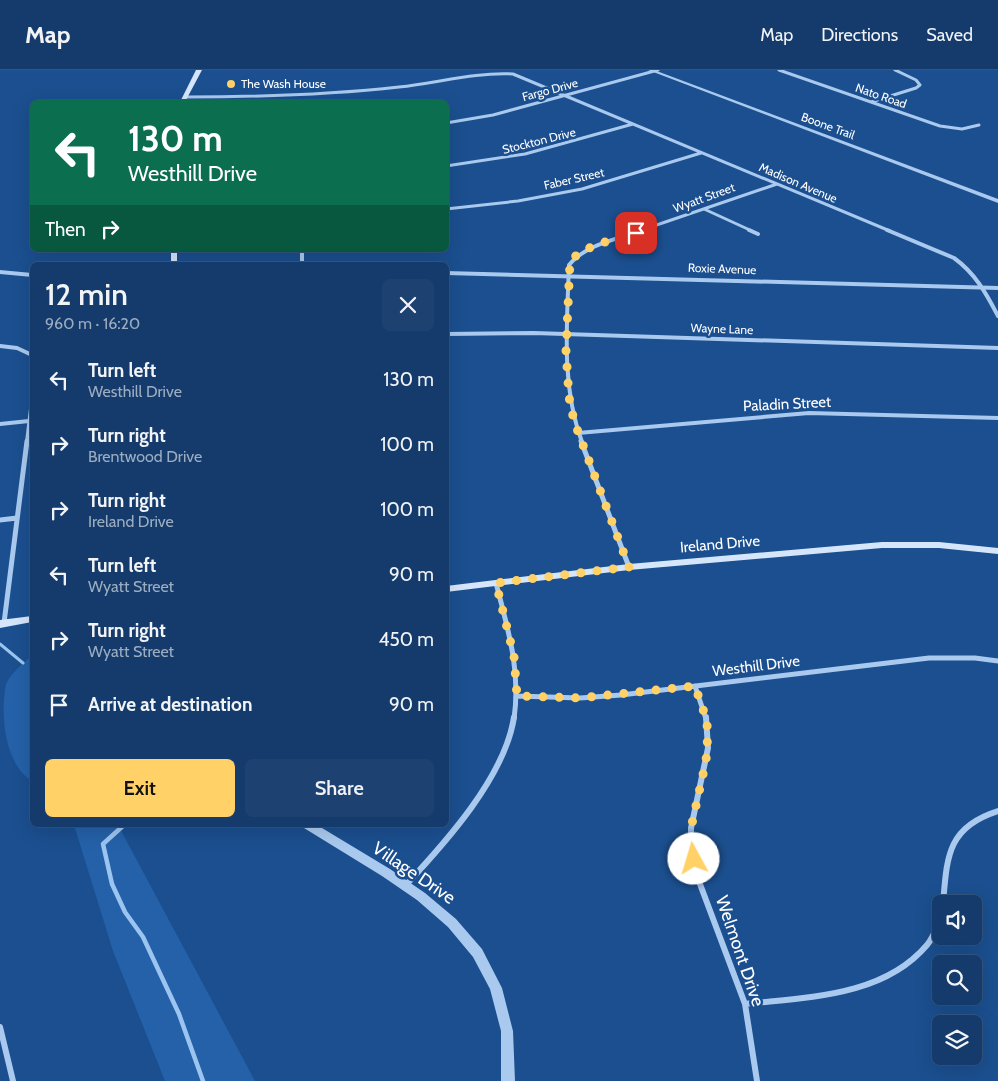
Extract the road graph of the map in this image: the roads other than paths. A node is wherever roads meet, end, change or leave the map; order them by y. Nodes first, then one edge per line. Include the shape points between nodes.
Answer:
1 (199, 70) edge
2 (654, 70) edge
3 (779, 70) edge
4 (895, 70) edge
5 (566, 95) junction
6 (184, 100) edge
7 (871, 102) junction
8 (449, 122) edge
9 (634, 124) junction
10 (979, 125) dead end
11 (702, 152) junction
12 (449, 166) edge
13 (778, 184) junction
14 (998, 200) edge
15 (449, 209) edge
16 (704, 209) junction
17 (758, 234) dead end
18 (0, 272) edge
19 (449, 273) edge
20 (30, 275) edge
21 (568, 276) junction
22 (984, 288) junction
23 (998, 288) edge
24 (998, 316) edge
25 (449, 334) edge
26 (566, 334) junction
27 (0, 346) edge
28 (998, 348) edge
29 (30, 354) edge
30 (30, 414) edge
31 (998, 418) edge
32 (29, 421) junction
33 (0, 424) edge
34 (578, 433) junction
35 (17, 518) junction
36 (0, 520) edge
37 (998, 551) edge
38 (629, 567) junction
39 (496, 583) junction
40 (449, 589) edge
41 (30, 619) edge
42 (2, 623) edge
43 (998, 661) edge
44 (695, 686) junction
45 (517, 696) junction
46 (998, 812) edge
47 (311, 827) edge
48 (405, 886) junction
49 (944, 895) edge
50 (932, 939) edge
51 (745, 1004) junction
52 (0, 1027) edge
53 (13, 1081) edge
54 (508, 1081) edge
55 (756, 1081) edge

1 - 6 main road
2 - 5 street, Fargo Drive
2 - 14 street, Boone Trail
3 - 7 street, Nato Road
4 - 7 street via 920,85
5 - 6 street, Madison Avenue via 514,74 486,71 398,87
5 - 8 street, Fargo Drive via 493,115
5 - 9 street, Madison Avenue
7 - 10 street, Nato Road via 944,127 962,129
9 - 11 street, Madison Avenue
9 - 12 street, Stockton Drive via 525,154
11 - 13 street, Madison Avenue
11 - 15 street, Faber Street via 582,189 518,201
13 - 16 street, Wyatt Street
13 - 22 street, Madison Avenue via 954,258 973,272
16 - 17 street
16 - 21 street, Wyatt Street via 584,251 570,262
18 - 20 street
19 - 21 street, Roxie Avenue
21 - 22 street, Roxie Avenue
21 - 26 street, Wyatt Street
22 - 23 street, Roxie Avenue
22 - 24 street, Madison Avenue
25 - 26 street, Wayne Lane
26 - 28 street, Wayne Lane
26 - 34 street, Wyatt Street via 569,397
27 - 29 street
30 - 32 street
31 - 34 street, Paladin Street via 809,413
32 - 33 street
32 - 35 street
34 - 38 street, Wyatt Street
35 - 36 street
35 - 42 street
37 - 38 main road, Ireland Drive via 882,544
38 - 39 main road, Ireland Drive
39 - 40 main road, Ireland Drive
39 - 45 street via 514,656
41 - 42 main road
43 - 44 street, Westhill Drive via 929,658
44 - 45 street, Westhill Drive via 580,698
44 - 51 street, Welmont Drive via 706,718 708,748 691,842 700,884
45 - 48 street via 509,735 481,792 459,825
46 - 49 street via 980,818 957,836 947,859
47 - 48 street, Village Drive
48 - 54 street, Village Drive via 452,921 483,959 494,980 508,1027
50 - 51 street via 899,970 859,988
51 - 55 street, Welmont Drive
52 - 53 street

